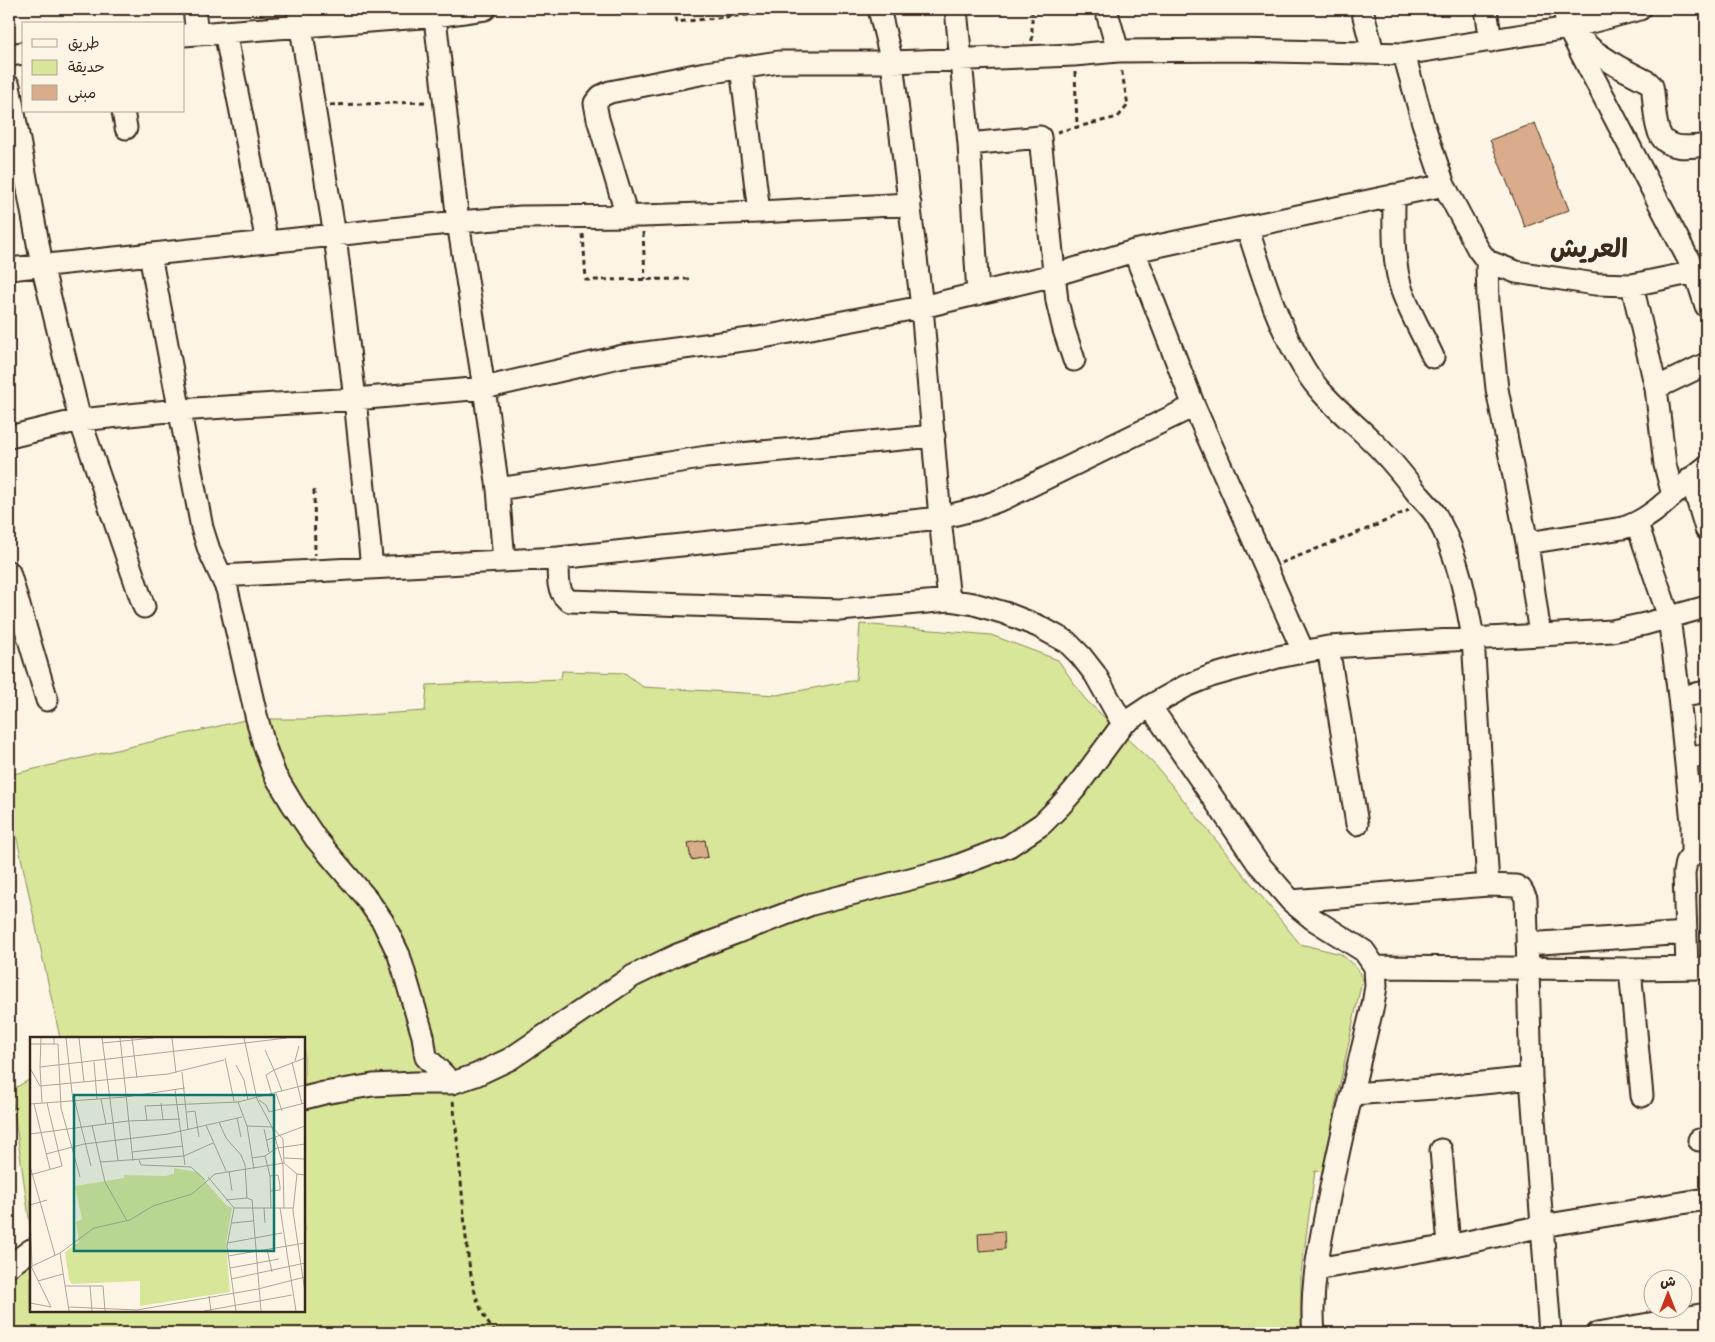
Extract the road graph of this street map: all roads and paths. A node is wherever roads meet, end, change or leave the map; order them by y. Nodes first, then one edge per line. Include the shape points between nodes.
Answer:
1 (194, 9) edge
2 (485, 9) edge
3 (673, 9) edge
4 (879, 9) edge
5 (956, 9) edge
6 (1032, 9) edge
7 (1106, 9) edge
8 (1362, 9) edge
9 (1486, 9) edge
10 (1640, 9) edge
11 (435, 12) edge
12 (777, 12) dead end
13 (299, 17) edge
14 (1566, 18) edge
15 (225, 32) junction
16 (190, 34) edge
17 (1491, 41) junction
18 (1118, 52) junction
19 (1373, 52) junction
20 (22, 53) edge
21 (1404, 54) junction
22 (9, 55) edge
23 (1074, 55) junction
24 (1031, 57) junction
25 (961, 59) junction
26 (892, 62) junction
27 (741, 68) junction
28 (9, 86) edge
29 (444, 102) junction
30 (313, 106) junction
31 (969, 144) junction
32 (1706, 145) edge
33 (1444, 186) junction
34 (1394, 195) junction
35 (910, 204) junction
36 (759, 212) junction
37 (635, 216) junction
38 (582, 217) junction
39 (458, 222) junction
40 (1247, 227) junction
41 (334, 236) junction
42 (267, 242) junction
43 (1134, 251) junction
44 (150, 255) junction
45 (1488, 261) junction
46 (42, 265) junction
47 (9, 269) edge
48 (1054, 275) junction
49 (1701, 276) edge
50 (645, 279) junction
51 (690, 279) dead end
52 (1632, 285) junction
53 (978, 294) junction
54 (1706, 306) edge
55 (922, 307) junction
56 (1433, 357) dead end
57 (1074, 360) dead end
58 (1706, 364) edge
59 (484, 388) junction
60 (1656, 388) junction
61 (355, 399) junction
62 (1194, 406) junction
63 (178, 410) junction
64 (80, 420) junction
65 (934, 436) junction
66 (9, 437) edge
67 (1699, 473) edge
68 (498, 489) junction
69 (314, 490) dead end
70 (1673, 495) junction
71 (1425, 502) junction
72 (940, 518) junction
73 (1636, 524) junction
74 (1706, 529) edge
75 (1527, 543) junction
76 (558, 558) junction
77 (504, 561) junction
78 (372, 568) junction
79 (1267, 569) junction
80 (316, 571) junction
81 (9, 572) edge
82 (221, 576) junction
83 (949, 600) junction
84 (144, 607) dead end
85 (1706, 607) edge
86 (1669, 617) junction
87 (1540, 635) junction
88 (1473, 638) junction
89 (1328, 647) junction
90 (1302, 651) junction
91 (1706, 692) edge
92 (1679, 697) junction
93 (46, 700) dead end
94 (1150, 706) junction
95 (1122, 724) junction
96 (1696, 757) edge
97 (1699, 822) edge
98 (1357, 824) dead end
99 (1699, 853) edge
100 (1488, 885) junction
101 (1292, 901) junction
102 (1686, 933) junction
103 (1527, 944) junction
104 (1375, 967) junction
105 (1697, 968) edge
106 (1528, 969) junction
107 (1630, 969) junction
108 (1531, 1078) junction
109 (452, 1083) junction
110 (1352, 1094) junction
111 (1642, 1096) dead end
112 (305, 1098) edge
113 (1441, 1150) dead end
114 (1706, 1199) edge
115 (1542, 1226) junction
116 (1449, 1246) junction
117 (30, 1251) edge
118 (9, 1266) edge
119 (1316, 1269) junction
120 (1706, 1314) edge
121 (1657, 1328) edge
122 (496, 1333) edge
123 (1314, 1333) edge
124 (1550, 1333) edge
125 (1598, 1333) edge

1 - 16 street
2 - 11 street
3 - 12 path via 676,22
4 - 26 street
5 - 25 street
6 - 24 path
7 - 18 street
8 - 19 street
9 - 17 street
10 - 14 street
11 - 13 street
11 - 29 street
13 - 15 street
13 - 30 street
14 - 17 street
14 - 32 street via 1594,52 1652,86 1657,131 1666,144
14 - 49 street
15 - 16 street
15 - 42 street
17 - 21 street
18 - 19 street
18 - 23 street
18 - 23 path via 1128,105 1118,116 1077,126
19 - 21 street
20 - 22 street
21 - 33 street
23 - 24 street
24 - 25 street
25 - 26 street
25 - 31 street
26 - 27 street via 779,62
26 - 35 street
27 - 36 street
27 - 37 street via 610,92 597,99 595,108
28 - 46 street
29 - 30 path
29 - 39 street
30 - 41 street
31 - 48 street via 1040,137
31 - 53 street
33 - 34 street
33 - 45 street via 1478,249
34 - 40 street
34 - 56 street via 1399,280
35 - 36 street
35 - 55 street
36 - 37 street
37 - 38 street
37 - 50 path
38 - 39 street
38 - 50 path via 586,280
39 - 41 street
39 - 59 street
40 - 43 street
40 - 71 street via 1275,312 1305,370 1336,407 1374,442
41 - 42 street
41 - 61 street
42 - 44 street
43 - 48 street
43 - 62 street
44 - 46 street
44 - 63 street
45 - 52 street via 1516,272 1549,278
45 - 75 street via 1488,303 1497,389
46 - 47 street
46 - 64 street
48 - 53 street
48 - 57 street via 1064,330
49 - 52 street
49 - 54 street
50 - 51 path
52 - 60 street
53 - 55 street
55 - 59 street via 767,337 623,356
55 - 65 street
58 - 60 street
59 - 61 street
59 - 68 street
60 - 70 street via 1665,465
61 - 63 street
61 - 78 street
62 - 72 street via 1002,499
62 - 79 street
63 - 64 street
63 - 82 street via 202,528
64 - 66 street
64 - 84 street
65 - 68 street via 707,457
65 - 72 street
67 - 70 street
67 - 74 street
68 - 77 street
69 - 80 path
70 - 73 street
71 - 79 path
71 - 88 street via 1437,518 1451,551 1466,599
72 - 76 street
72 - 83 street
73 - 75 street
73 - 86 street
75 - 87 street
76 - 77 street
76 - 83 street via 560,591 570,601 840,610
77 - 78 street
78 - 80 street
79 - 90 street
80 - 82 street
81 - 93 street
82 - 109 street via 264,745 276,775 316,839 383,922 399,955 426,1057
83 - 95 street via 1005,613 1067,642 1095,674
85 - 86 street
86 - 87 street via 1612,631
86 - 92 street
87 - 88 street
88 - 89 street
88 - 100 street
89 - 90 street
89 - 98 street
90 - 94 street via 1211,676
91 - 92 street
92 - 96 street
94 - 95 street
94 - 101 street via 1257,862
95 - 109 street via 1060,806 1042,824 1009,846 949,869 812,904 677,955 633,976 510,1059 476,1076
96 - 97 street
97 - 99 street
99 - 102 street via 1686,862 1684,872
100 - 101 street
100 - 103 street via 1516,886 1524,893
101 - 104 street via 1313,919 1364,951
102 - 103 street
102 - 105 street
103 - 106 street
104 - 106 street
104 - 110 street via 1373,1006
105 - 107 street
106 - 107 street
106 - 108 street
107 - 111 street
108 - 110 street
108 - 115 street
109 - 112 street via 373,1085
109 - 122 path via 472,1277 481,1308
110 - 119 street
113 - 116 street
114 - 115 street
115 - 116 street
115 - 124 street
116 - 119 street
117 - 118 street
119 - 123 street
120 - 121 street
121 - 125 street

